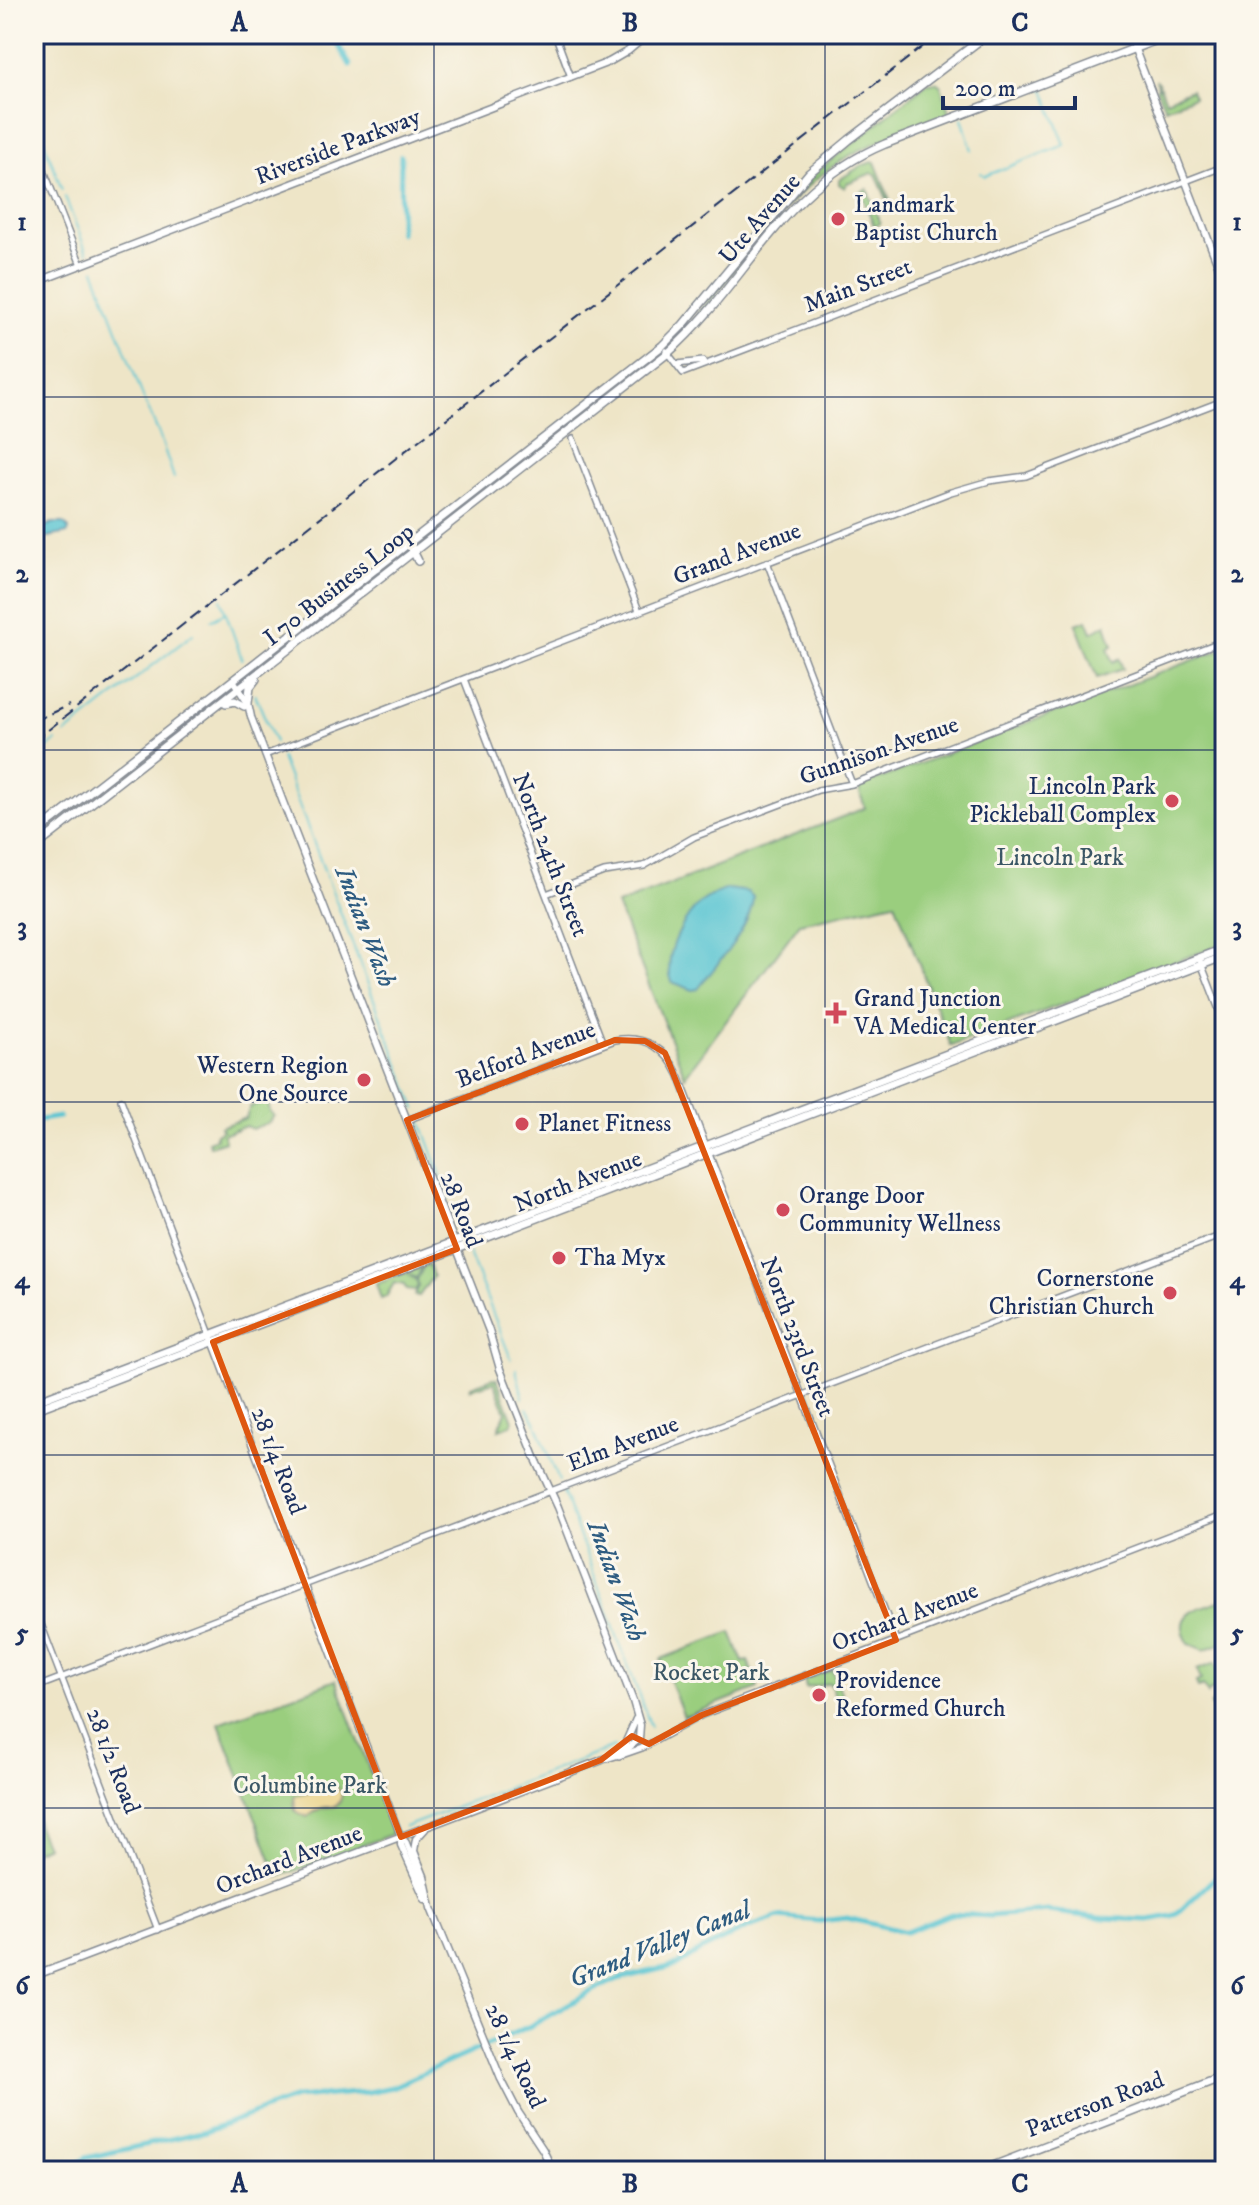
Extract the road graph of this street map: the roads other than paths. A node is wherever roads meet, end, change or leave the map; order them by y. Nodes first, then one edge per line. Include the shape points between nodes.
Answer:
1 (555, 34) edge
2 (648, 34) edge
3 (988, 34) edge
4 (1129, 34) edge
5 (1172, 34) edge
6 (1135, 48) junction
7 (571, 77) junction
8 (34, 145) edge
9 (1225, 166) edge
10 (1186, 181) junction
11 (81, 265) junction
12 (34, 283) edge
13 (1225, 283) edge
14 (662, 346) junction
15 (736, 352) junction
16 (668, 353) junction
17 (676, 364) junction
18 (1225, 400) edge
19 (573, 439) dead end
20 (405, 534) dead end
21 (409, 543) junction
22 (414, 552) junction
23 (418, 561) dead end
24 (767, 562) junction
25 (639, 611) junction
26 (302, 627) junction
27 (311, 638) junction
28 (1225, 640) edge
29 (271, 663) junction
30 (464, 679) junction
31 (233, 680) junction
32 (239, 689) junction
33 (246, 705) junction
34 (214, 709) junction
35 (265, 755) junction
36 (106, 779) junction
37 (852, 784) junction
38 (114, 786) junction
39 (34, 835) edge
40 (34, 848) edge
41 (546, 894) junction
42 (1225, 948) edge
43 (1225, 956) edge
44 (1200, 961) junction
45 (1078, 1008) junction
46 (1225, 1025) edge
47 (603, 1044) junction
48 (971, 1045) junction
49 (660, 1049) joint
50 (941, 1056) junction
51 (950, 1061) junction
52 (908, 1077) junction
53 (880, 1084) junction
54 (121, 1100) dead end
55 (830, 1103) junction
56 (407, 1120) junction
57 (706, 1150) junction
58 (521, 1221) junction
59 (1225, 1234) edge
60 (456, 1246) junction
61 (366, 1280) junction
62 (301, 1304) junction
63 (212, 1338) junction
64 (151, 1362) junction
65 (92, 1384) junction
66 (800, 1395) junction
67 (34, 1407) edge
68 (551, 1490) junction
69 (1225, 1514) edge
70 (307, 1585) junction
71 (34, 1606) edge
72 (896, 1640) junction
73 (62, 1678) junction
74 (34, 1688) edge
75 (637, 1715) junction
76 (639, 1739) junction
77 (625, 1744) junction
78 (649, 1744) junction
79 (614, 1758) junction
80 (601, 1760) junction
81 (433, 1824) junction
82 (401, 1837) junction
83 (426, 1892) junction
84 (431, 1908) junction
85 (158, 1930) junction
86 (34, 1976) edge
87 (1225, 2076) edge
88 (553, 2171) edge
89 (980, 2171) edge

1 - 7 street
2 - 7 main road, Riverside Parkway via 619,57
3 - 14 main road, I 70 Business Loop via 809,173
4 - 6 main road
5 - 6 main road, Ute Avenue
6 - 10 main road
6 - 16 main road, Ute Avenue via 840,166 795,205
7 - 11 main road, Riverside Parkway
8 - 11 street
9 - 10 street, Main Street
10 - 13 main road
10 - 15 street, Main Street
11 - 12 main road, Riverside Parkway
14 - 16 street
14 - 21 main road, I 70 Business Loop
15 - 17 street
15 - 17 street, Main Street via 683,373
16 - 17 street
16 - 22 main road, I 70 Business Loop
18 - 24 street, Grand Avenue via 1026,476 962,488
19 - 25 street
20 - 21 main road
21 - 22 main road
21 - 26 main road, I 70 Business Loop
22 - 23 main road
22 - 27 main road, I 70 Business Loop
24 - 25 street, Grand Avenue
24 - 37 street
25 - 30 street, Grand Avenue
26 - 27 main road
26 - 31 main road, I 70 Business Loop
27 - 29 main road, I 70 Business Loop
28 - 37 street, Gunnison Avenue
29 - 32 main road, I 70 Business Loop
29 - 33 main road via 252,683
30 - 35 street, Grand Avenue
30 - 41 street, North 24th Street
31 - 32 main road, 28 Road
31 - 36 main road, I 70 Business Loop
32 - 33 main road, 28 Road
32 - 34 main road, I 70 Business Loop
33 - 34 main road via 233,701
33 - 35 main road, 28 Road
34 - 38 main road, I 70 Business Loop
35 - 56 main road, 28 Road
36 - 38 main road
36 - 39 main road, I 70 Business Loop
37 - 41 street, Gunnison Avenue via 818,790 694,837 644,866 604,872
38 - 40 main road, I 70 Business Loop
41 - 47 street, North 24th Street
42 - 44 main road, North Avenue
43 - 44 main road, North Avenue
44 - 45 main road, North Avenue
44 - 46 street
45 - 48 main road, North Avenue
45 - 51 main road, North Avenue
47 - 49 street, Belford Avenue via 635,1039
47 - 56 street, Belford Avenue
48 - 50 main road, North Avenue
48 - 51 main road
49 - 57 street, North 23rd Street via 676,1070
50 - 52 main road
50 - 53 main road, North Avenue
51 - 52 main road, North Avenue
52 - 53 main road, North Avenue
53 - 55 main road, North Avenue
53 - 55 main road, North Avenue
54 - 63 street, 28 1/4 Road
55 - 57 main road, North Avenue
55 - 57 main road, North Avenue via 800,1119
56 - 60 main road, 28 Road
57 - 58 main road, North Avenue
57 - 58 main road, North Avenue
57 - 66 street, North 23rd Street
58 - 60 main road, North Avenue
58 - 60 main road, North Avenue via 488,1238
59 - 66 street, Elm Avenue
60 - 61 main road, North Avenue
60 - 61 main road, North Avenue
60 - 68 main road, 28 Road
61 - 62 main road, North Avenue
61 - 62 main road, North Avenue
62 - 63 main road, North Avenue
63 - 64 main road, North Avenue
63 - 64 main road, North Avenue via 182,1345
63 - 70 street, 28 1/4 Road
64 - 65 main road, North Avenue
64 - 65 main road, North Avenue
65 - 67 main road, North Avenue
65 - 67 main road, North Avenue via 65,1390
66 - 68 street, Elm Avenue
66 - 72 street, North 23rd Street
68 - 70 street, Elm Avenue
68 - 75 main road, 28 Road
69 - 72 street, Orchard Avenue
70 - 73 street, Elm Avenue
70 - 82 street, 28 1/4 Road
71 - 73 street, 28 1/2 Road
72 - 78 street, Orchard Avenue via 702,1715
73 - 74 street, Elm Avenue
73 - 85 street, 28 1/2 Road
75 - 76 main road, 28 Road
75 - 77 main road
76 - 77 street, Orchard Avenue
76 - 78 street
76 - 79 main road
77 - 80 main road, Orchard Avenue
78 - 79 street, Orchard Avenue
79 - 80 main road, Orchard Avenue
80 - 81 main road, Orchard Avenue
81 - 82 main road, Orchard Avenue
81 - 83 main road via 418,1835 414,1846
82 - 83 street, 28 1/4 Road
82 - 84 main road, 28 1/4 Road
82 - 85 main road, Orchard Avenue
83 - 84 main road, 28 1/4 Road
84 - 88 main road, 28 1/4 Road via 511,2099
85 - 86 main road, Orchard Avenue
87 - 89 main road, Patterson Road

